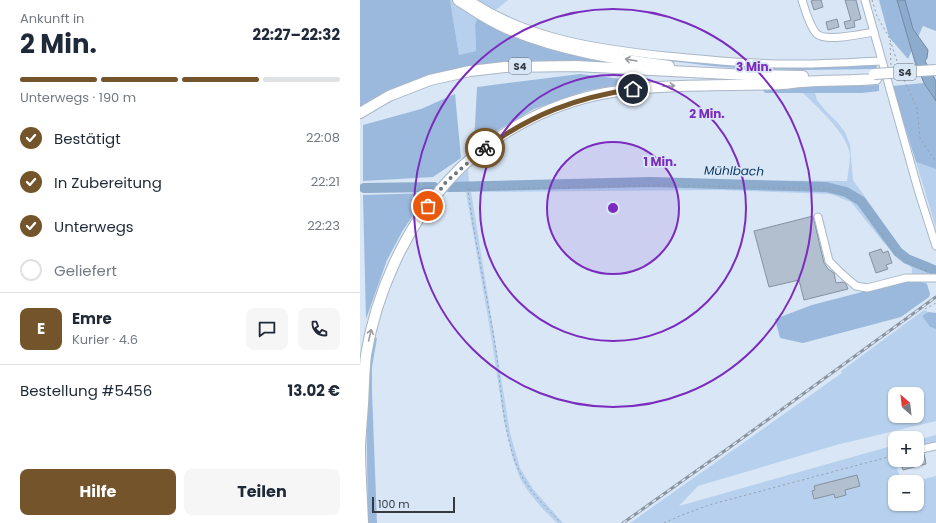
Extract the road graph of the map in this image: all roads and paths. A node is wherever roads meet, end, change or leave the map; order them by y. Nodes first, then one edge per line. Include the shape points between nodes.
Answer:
1 (458, 0) edge
2 (470, 0) edge
3 (802, 0) edge
4 (865, 0) edge
5 (872, 0) edge
6 (874, 32) junction
7 (890, 40) junction
8 (881, 60) junction
9 (898, 66) dead end
10 (891, 68) dead end
11 (936, 70) edge
12 (655, 71) junction
13 (710, 74) junction
14 (936, 76) edge
15 (875, 77) junction
16 (904, 80) dead end
17 (803, 82) junction
18 (360, 113) edge
19 (936, 162) edge
20 (467, 184) dead end
21 (468, 190) junction
22 (818, 217) dead end
23 (886, 232) dead end
24 (882, 235) junction
25 (936, 246) edge
26 (934, 275) edge
27 (936, 303) edge
28 (925, 309) dead end
29 (360, 438) edge
30 (360, 446) edge
31 (936, 446) edge
32 (924, 449) edge
33 (888, 457) edge
34 (363, 523) edge
35 (561, 523) edge
36 (664, 523) edge

13 -> 1 highway via 695,69 596,54 546,42 511,30
2 - 8 street via 489,12 543,34 631,52 757,63 802,64
3 - 6 street via 813,29 822,37
4 - 6 street
5 - 7 path via 877,16
6 - 8 street
7 - 9 path
7 - 10 path
8 - 25 street
11 - 15 highway, S4, bridge
12 - 13 highway, S4
12 - 17 highway via 695,77
12 - 18 highway, S4 via 576,66 505,67 470,71 417,84 389,96
13 - 15 highway, S4
14 - 15 highway, S4
15 - 17 highway, S4
16 - 19 path via 917,108 920,138
30 -> 17 highway, S4 via 364,369 377,306 390,273 418,221 446,182 484,148 517,126 553,109 604,94 653,87
20 - 21 path
21 - 24 path via 662,185 828,189 843,193 854,200
21 - 35 path via 510,443 517,466 526,483
22 - 26 street via 829,261 856,286 867,288 906,278
23 - 24 path
24 - 26 path via 908,262
27 - 28 path
29 - 30 highway
30 - 34 highway, S4
31 - 32 street
33 - 36 path via 709,505

